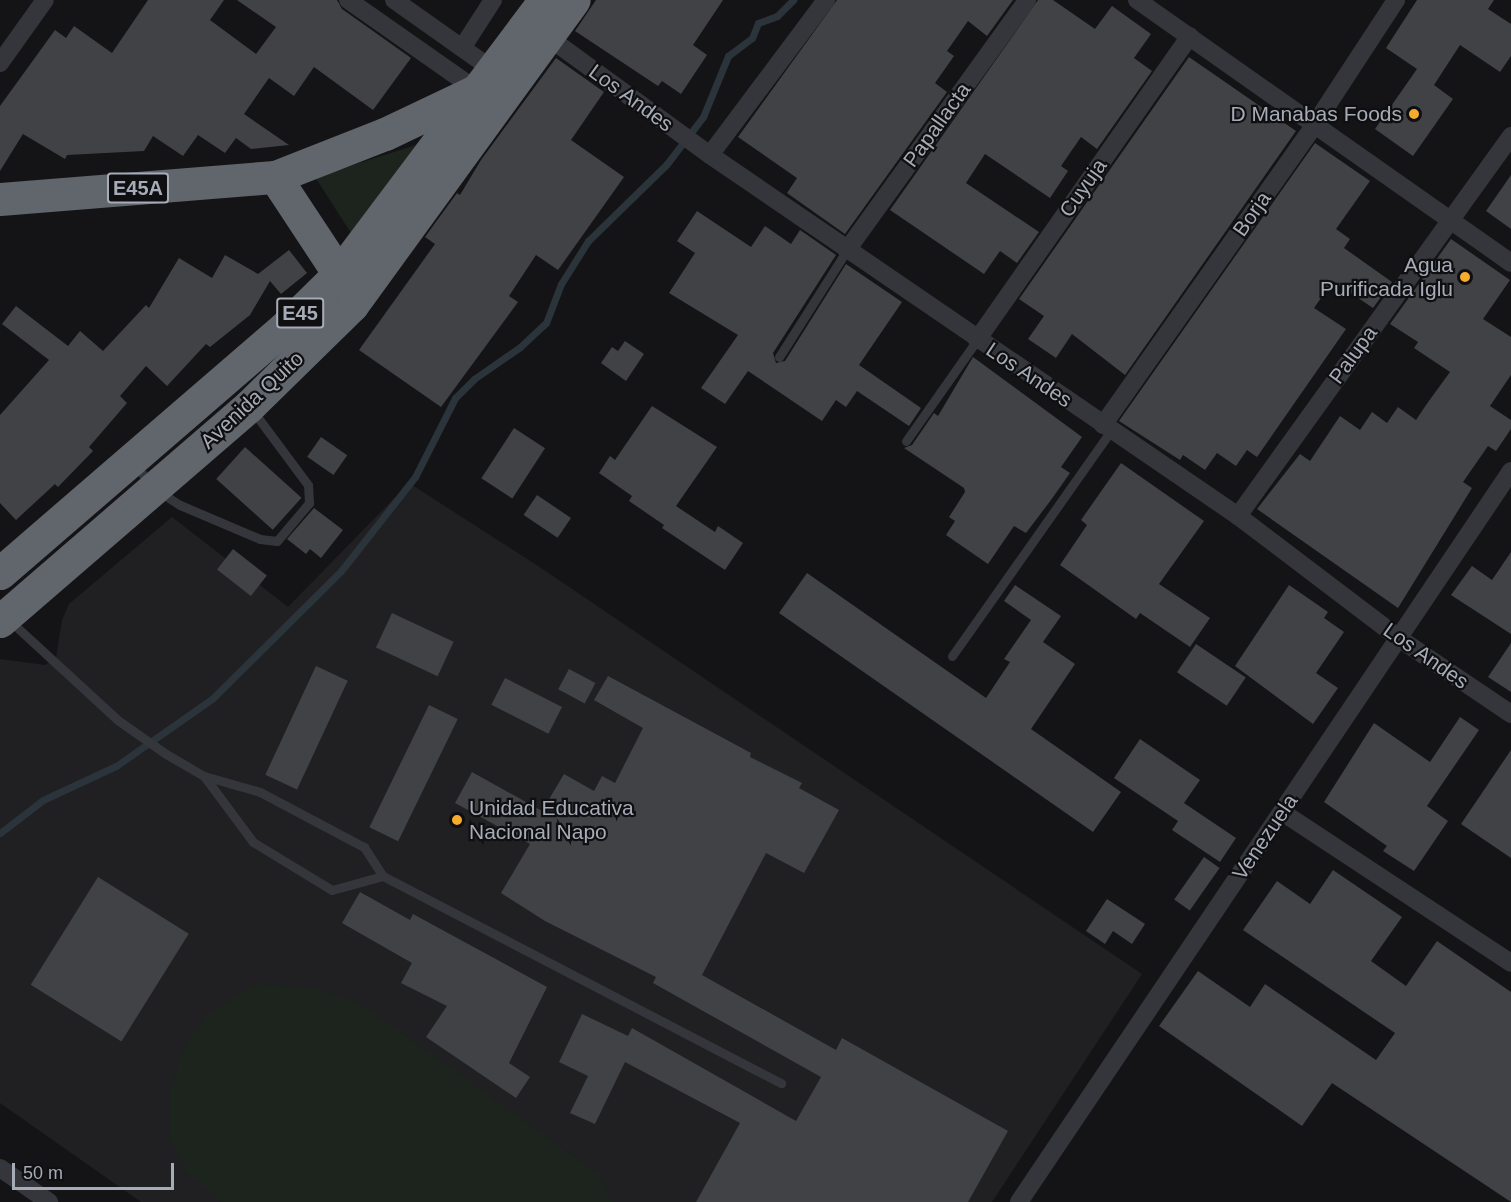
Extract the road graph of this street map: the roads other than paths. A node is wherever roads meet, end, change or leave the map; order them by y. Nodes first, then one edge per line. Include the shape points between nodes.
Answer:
1 (45, 0) edge
2 (348, 0) edge
3 (394, 0) edge
4 (493, 0) edge
5 (545, 0) edge
6 (574, 0) edge
7 (826, 0) edge
8 (1027, 0) edge
9 (1137, 0) edge
10 (1396, 0) edge
11 (1190, 36) junction
12 (548, 37) junction
13 (462, 48) junction
14 (0, 63) edge
15 (495, 87) junction
16 (1315, 124) junction
17 (1511, 136) edge
18 (707, 153) junction
19 (275, 177) junction
20 (0, 199) edge
21 (1449, 222) junction
22 (847, 250) junction
23 (1511, 263) edge
24 (339, 274) junction
25 (352, 305) junction
26 (978, 340) junction
27 (779, 357) dead end
28 (249, 406) junction
29 (1107, 428) junction
30 (906, 441) dead end
31 (132, 461) junction
32 (1511, 471) edge
33 (155, 489) junction
34 (1238, 516) junction
35 (0, 573) edge
36 (3, 619) edge
37 (1400, 639) junction
38 (952, 656) dead end
39 (1511, 714) edge
40 (204, 776) junction
41 (1282, 812) junction
42 (383, 876) junction
43 (1511, 963) edge
44 (781, 1083) dead end
45 (0, 1168) edge
46 (49, 1202) edge
47 (1019, 1202) edge

1 - 14 street
2 - 15 street
3 - 13 street
4 - 13 street
5 - 15 highway, Avenida Quito / E45
6 - 12 highway, Avenida Quito / E45
7 - 18 street
8 - 22 street, Papallacta
9 - 11 street
10 - 16 street, Borja
11 - 16 street
11 - 26 street, Cuyuja
12 - 15 highway, Avenida Quito / E45
12 - 18 street, Los Andes
13 - 15 street
15 - 19 highway, E45A
15 - 24 highway, Avenida Quito / E45
15 - 25 highway, Avenida Quito / E45
16 - 21 street
16 - 29 street, Borja
17 - 21 street, Palupa
18 - 22 street, Los Andes
19 - 20 highway, E45A
19 - 24 highway
21 - 23 street
21 - 34 street, Palupa
22 - 26 street, Los Andes
22 - 27 lane
24 - 25 highway
24 - 31 highway, Avenida Quito / E45 via 283,329
25 - 28 highway, Avenida Quito / E45
26 - 29 street, Los Andes
26 - 30 lane
28 - 33 highway, Avenida Quito / E45
28 - 33 lane via 308,485 309,503 277,541 260,539 190,510
29 - 34 street, Los Andes
29 - 38 lane
31 - 33 lane
31 - 35 highway, Avenida Quito / E45
32 - 37 street, Venezuela
33 - 36 highway, Avenida Quito / E45
34 - 37 street, Los Andes
36 - 40 lane via 119,721
37 - 39 street, Los Andes
37 - 41 street, Venezuela
40 - 42 lane via 260,792 364,847
40 - 42 lane via 253,842 332,890
41 - 43 street
41 - 47 street, Venezuela
42 - 44 lane
45 - 46 street

